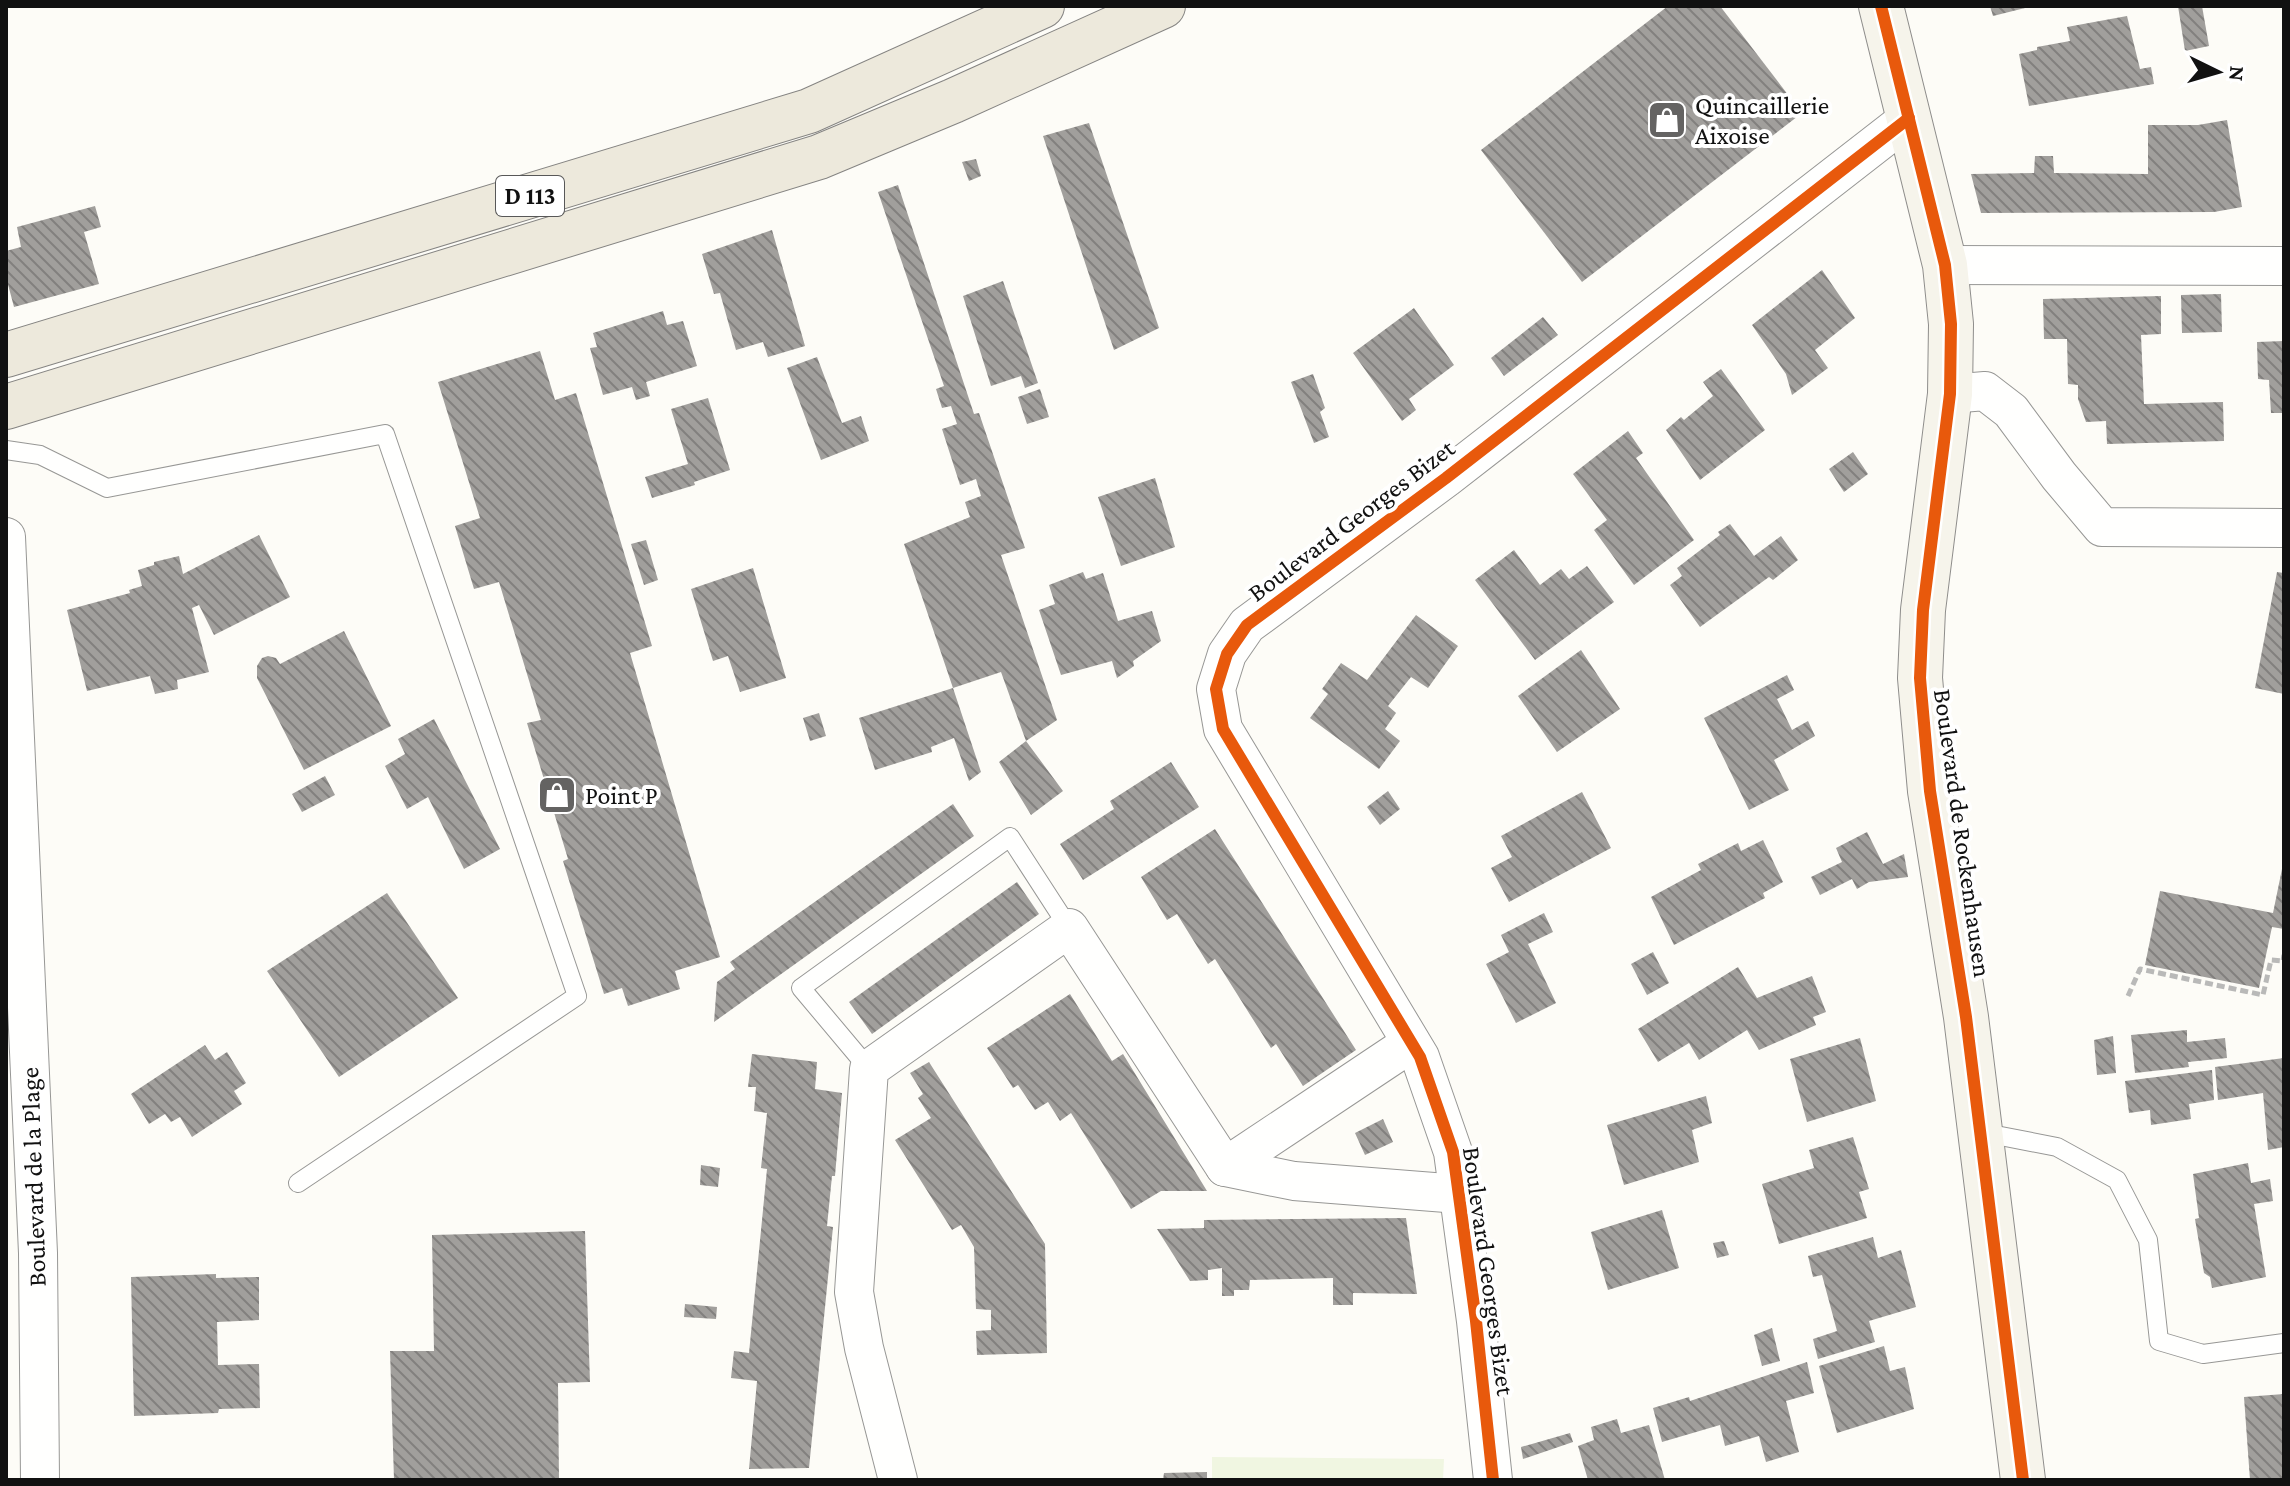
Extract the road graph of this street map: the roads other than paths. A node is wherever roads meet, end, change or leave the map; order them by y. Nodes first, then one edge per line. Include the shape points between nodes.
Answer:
1 (1042, 6) edge
2 (1163, 6) edge
3 (1881, 6) edge
4 (1909, 118) junction
5 (1945, 265) junction
6 (2284, 266) edge
7 (6, 355) edge
8 (1950, 394) junction
9 (6, 407) edge
10 (6, 450) edge
11 (2284, 528) edge
12 (6, 537) edge
13 (1069, 928) junction
14 (1411, 1043) junction
15 (869, 1069) junction
16 (1980, 1132) junction
17 (1225, 1167) junction
18 (298, 1183) dead end
19 (1459, 1194) junction
20 (2284, 1343) edge
21 (40, 1480) edge
22 (898, 1480) edge
23 (1493, 1480) edge
24 (2023, 1480) edge

1 - 7 main road, D 113 via 809,111
2 - 9 main road, D 113 via 819,157
3 - 4 street, Boulevard de Rockenhausen
4 - 5 street, Boulevard de Rockenhausen
4 - 14 street, Boulevard Georges Bizet via 1446,478 1247,625 1227,654 1216,689 1223,729
5 - 6 street
5 - 8 street, Boulevard de Rockenhausen
8 - 11 street via 1985,391 2011,411 2102,527
8 - 16 street, Boulevard de Rockenhausen via 1923,610 1920,678 1930,791
10 - 18 lane via 40,455 107,488 385,434 577,996
12 - 21 street, Boulevard de la Plage via 38,1253
13 - 15 street
13 - 15 lane via 1010,837 801,988
13 - 17 street
14 - 17 street
14 - 19 street, Boulevard Georges Bizet via 1453,1152
15 - 22 street via 854,1292
16 - 20 lane via 2057,1147 2117,1180 2148,1240 2159,1341 2203,1354
16 - 24 street, Boulevard de Rockenhausen
17 - 19 street, Boulevard Georges Bizet via 1294,1181
19 - 23 street, Boulevard Georges Bizet

